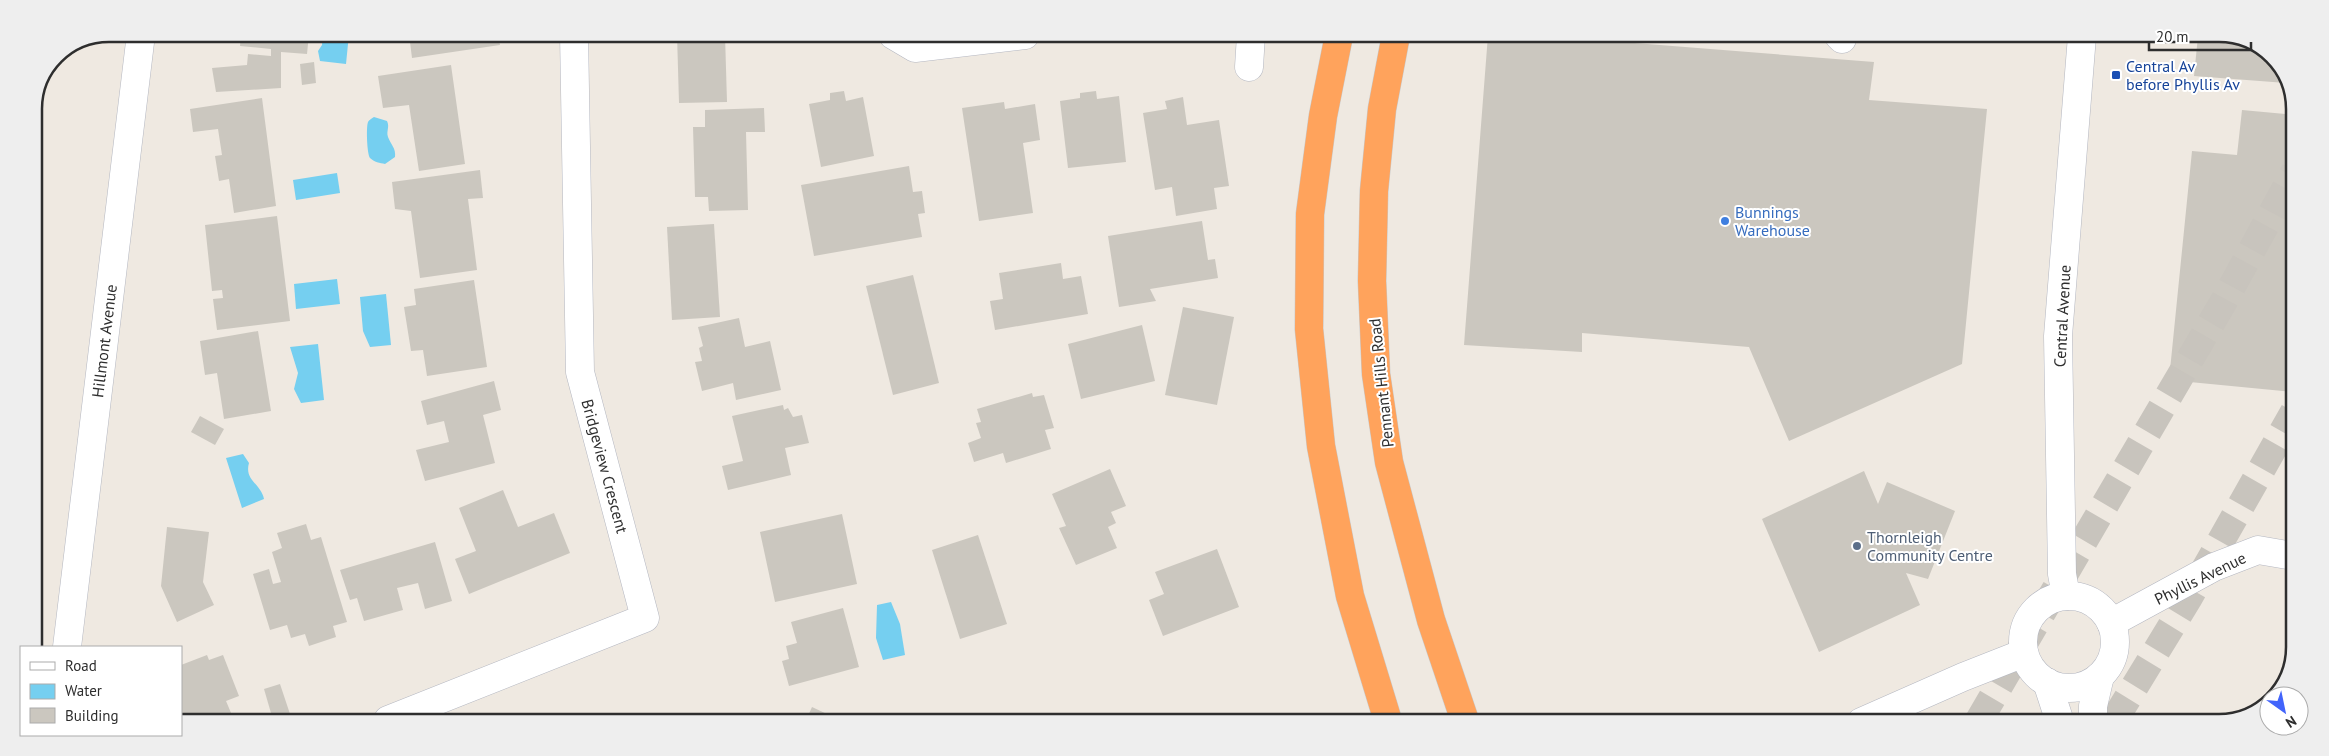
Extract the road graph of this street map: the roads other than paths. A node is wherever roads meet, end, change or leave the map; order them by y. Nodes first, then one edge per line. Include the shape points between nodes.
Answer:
1 (140, 43) edge
2 (574, 43) edge
3 (907, 43) edge
4 (957, 43) edge
5 (1250, 43) edge
6 (1337, 43) edge
7 (1394, 43) edge
8 (2081, 43) edge
9 (1248, 67) dead end
10 (2286, 555) edge
11 (2066, 596) junction
12 (2111, 623) junction
13 (67, 646) edge
14 (2024, 653) junction
15 (2100, 676) junction
16 (2047, 682) junction
17 (403, 714) edge
18 (1386, 714) edge
19 (1463, 714) edge
20 (1879, 714) edge
21 (2057, 714) edge
22 (2093, 714) edge

1 - 13 street, Hillmont Avenue
2 - 17 street, Bridgeview Crescent via 580,372 645,618
3 - 4 street via 915,48
5 - 9 street
6 - 18 highway via 1323,116 1310,214 1309,330 1321,446 1350,596
7 - 19 highway, Pennant Hills Road via 1382,109 1374,191 1372,281 1376,374 1389,462 1430,620
8 - 11 street, Central Avenue via 2058,336 2062,574
10 - 12 street, Phyllis Avenue via 2258,550 2214,567
11 - 12 street via 2092,602
11 - 14 street via 2041,605 2032,615 2023,640
12 - 15 street via 2115,636 2114,651
14 - 16 street via 2029,665
14 - 20 street
15 - 16 street via 2075,688
15 - 22 street
16 - 21 street

